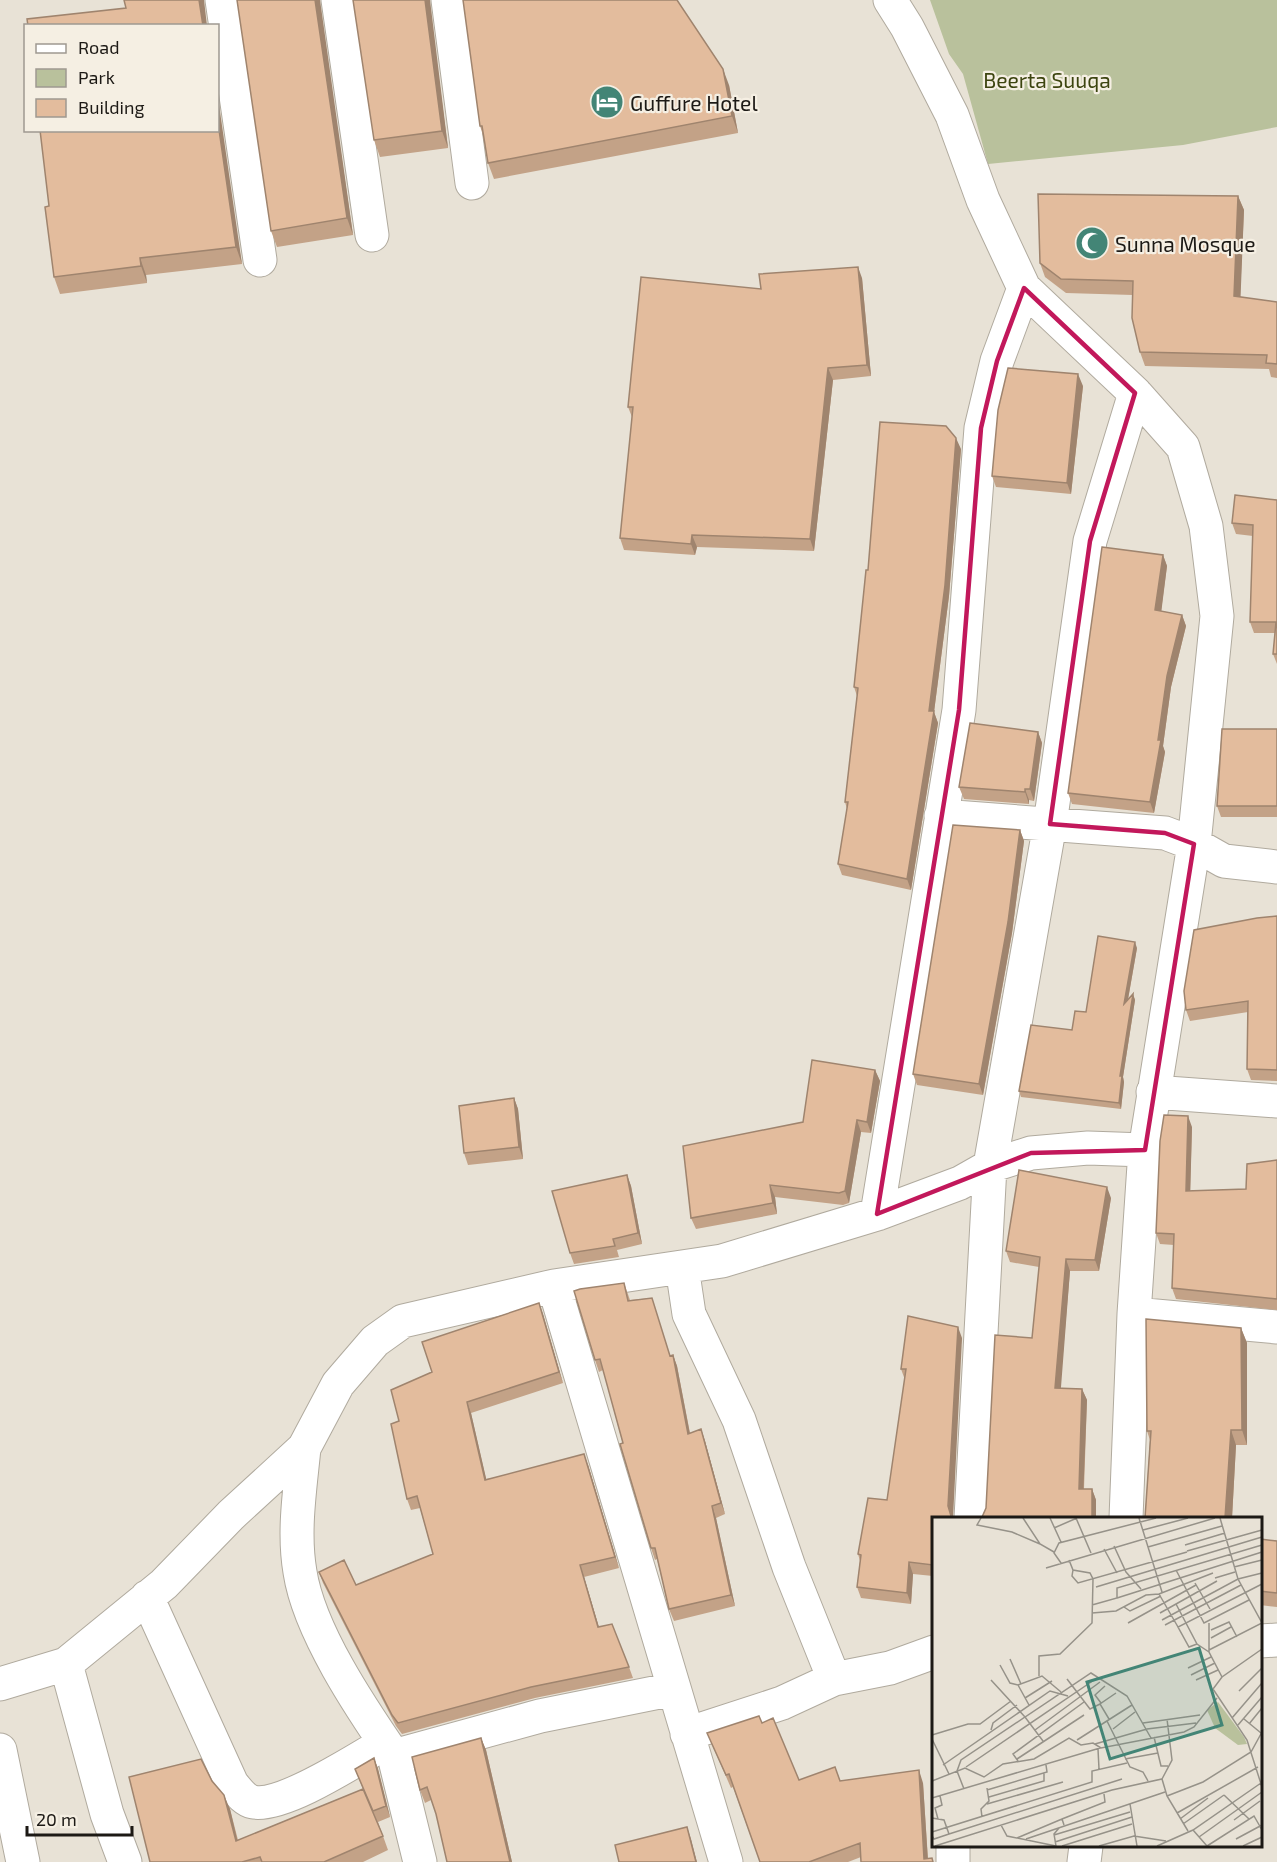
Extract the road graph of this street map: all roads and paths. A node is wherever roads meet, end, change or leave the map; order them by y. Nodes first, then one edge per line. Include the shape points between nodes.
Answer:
1 (222, 0) edge
2 (338, 0) edge
3 (448, 0) edge
4 (890, 0) edge
5 (472, 183) dead end
6 (372, 235) dead end
7 (260, 260) dead end
8 (1024, 288) junction
9 (1135, 393) junction
10 (941, 816) junction
11 (1050, 824) junction
12 (1194, 844) junction
13 (1277, 867) edge
14 (1153, 1092) junction
15 (1277, 1101) edge
16 (1145, 1150) junction
17 (990, 1166) junction
18 (877, 1214) junction
19 (682, 1267) junction
20 (554, 1286) junction
21 (1134, 1314) junction
22 (1277, 1327) edge
23 (304, 1448) junction
24 (971, 1517) edge
25 (1126, 1517) edge
26 (147, 1597) junction
27 (932, 1652) edge
28 (66, 1664) junction
29 (834, 1679) junction
30 (0, 1683) edge
31 (674, 1689) junction
32 (687, 1734) junction
33 (0, 1750) edge
34 (389, 1750) junction
35 (1086, 1847) edge
36 (23, 1862) edge
37 (125, 1862) edge
38 (420, 1862) edge
39 (726, 1862) edge
40 (1083, 1862) edge

1 - 7 street
2 - 6 street
3 - 5 street
4 - 8 street via 952,115 983,200
8 - 9 street
8 - 10 street via 997,361 981,428 959,710
9 - 11 street via 1090,541
9 - 12 street via 1183,447 1206,526 1217,616
10 - 11 street
10 - 18 street
11 - 12 street via 1165,833
11 - 17 street
12 - 13 street via 1224,861
12 - 14 street
14 - 15 street
14 - 16 street
16 - 17 street via 1088,1148 1031,1153
16 - 21 street
17 - 18 street via 960,1183
17 - 24 street
18 - 19 street via 722,1261
19 - 20 street
19 - 29 street via 689,1314 739,1420 789,1568
20 - 23 street via 403,1321 375,1341 338,1384
20 - 31 street
21 - 22 street
21 - 25 street
23 - 26 street
23 - 34 street via 297,1518 305,1593 327,1647
26 - 28 street
26 - 34 street via 232,1784 243,1797 254,1802 286,1798
27 - 29 street via 890,1668
28 - 30 street
28 - 37 street via 107,1814
29 - 32 street via 782,1703
31 - 32 street
31 - 34 street
32 - 39 street
33 - 36 street
34 - 38 street
35 - 40 street

